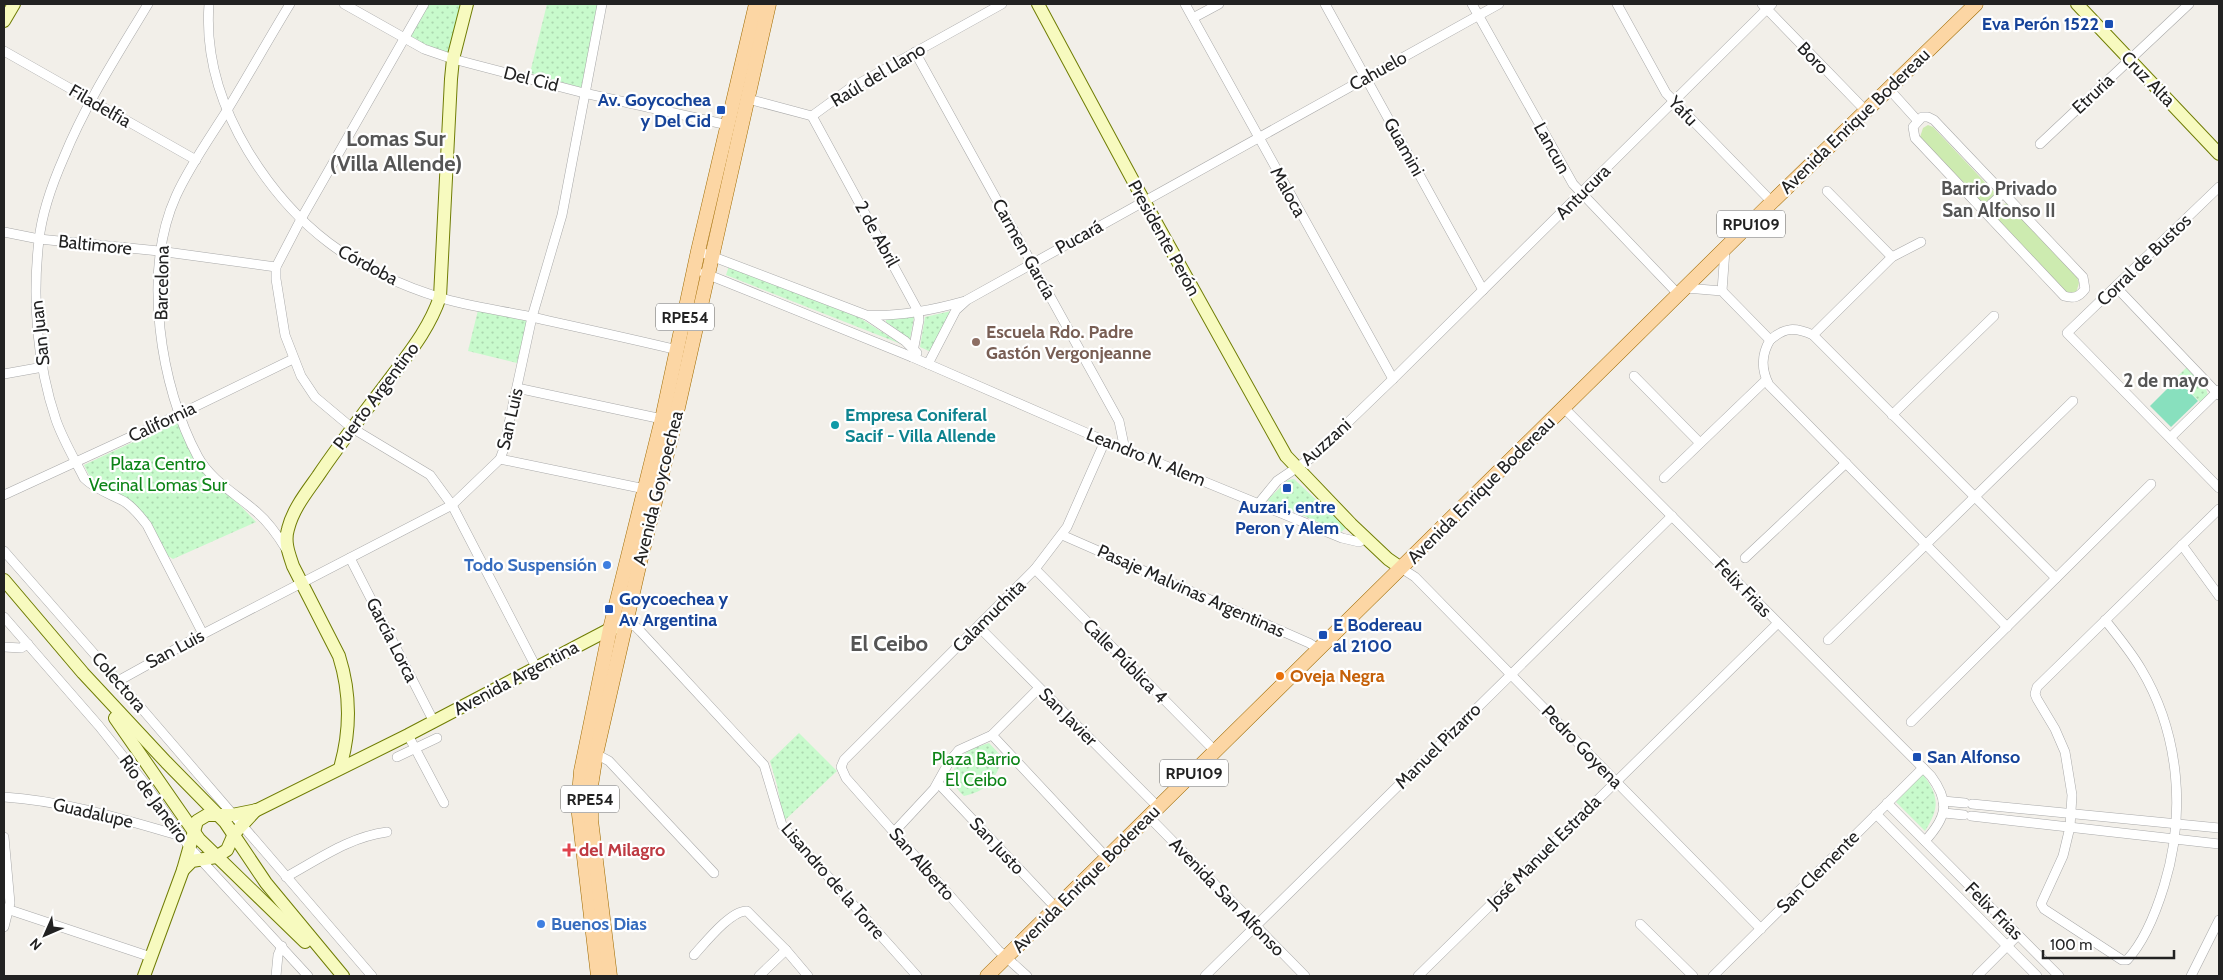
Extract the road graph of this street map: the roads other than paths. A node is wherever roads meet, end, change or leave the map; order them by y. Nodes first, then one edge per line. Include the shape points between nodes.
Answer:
1 (14, 4) edge
2 (148, 4) edge
3 (209, 4) edge
4 (290, 4) edge
5 (344, 4) edge
6 (424, 4) edge
7 (467, 4) edge
8 (602, 4) edge
9 (756, 4) edge
10 (768, 4) edge
11 (1002, 4) edge
12 (1038, 4) edge
13 (1185, 4) edge
14 (1218, 4) edge
15 (1325, 4) edge
16 (1472, 4) edge
17 (1499, 4) edge
18 (1617, 4) edge
19 (1976, 4) edge
20 (2077, 4) edge
21 (2189, 4) edge
22 (1767, 6) edge
23 (1478, 15) junction
24 (1193, 18) junction
25 (4, 21) edge
26 (403, 38) junction
27 (4, 50) edge
28 (915, 52) junction
29 (453, 59) junction
30 (2130, 60) junction
31 (1366, 78) junction
32 (1889, 89) junction
33 (584, 93) junction
34 (748, 100) junction
35 (90, 101) junction
36 (1673, 101) junction
37 (227, 110) junction
38 (1866, 111) junction
39 (812, 116) junction
40 (1917, 120) junction
41 (728, 125) junction
42 (1258, 138) junction
43 (2040, 144) dead end
44 (2219, 154) edge
45 (196, 160) junction
46 (2219, 187) edge
47 (1827, 190) dead end
48 (2003, 193) junction
49 (1581, 195) junction
50 (1144, 201) junction
51 (1772, 202) junction
52 (1984, 211) junction
53 (301, 219) junction
54 (4, 232) edge
55 (39, 239) junction
56 (1921, 242) dead end
57 (1725, 250) junction
58 (159, 251) junction
59 (705, 254) junction
60 (1892, 256) junction
61 (726, 262) junction
62 (1033, 263) junction
63 (276, 267) junction
64 (701, 272) junction
65 (720, 279) junction
66 (2116, 286) junction
67 (1483, 290) junction
68 (1683, 291) junction
69 (1722, 291) junction
70 (440, 297) junction
71 (967, 300) junction
72 (918, 311) junction
73 (866, 315) junction
74 (1994, 316) dead end
75 (532, 317) junction
76 (1813, 335) junction
77 (1770, 340) junction
78 (678, 350) junction
79 (913, 354) junction
80 (293, 359) junction
81 (928, 364) junction
82 (43, 366) junction
83 (4, 374) edge
84 (1634, 376) dead end
85 (1393, 379) junction
86 (1766, 380) junction
87 (517, 388) junction
88 (2219, 392) edge
89 (2073, 401) dead end
90 (1564, 408) junction
91 (180, 414) junction
92 (1892, 415) junction
93 (662, 419) junction
94 (352, 428) junction
95 (2171, 437) junction
96 (1105, 441) junction
97 (1700, 443) junction
98 (1125, 450) junction
99 (500, 459) junction
100 (76, 462) junction
101 (1846, 463) junction
102 (1296, 468) junction
103 (1664, 478) dead end
104 (2151, 484) dead end
105 (2219, 488) edge
106 (645, 489) junction
107 (4, 495) edge
108 (1974, 497) junction
109 (1259, 503) junction
110 (452, 505) junction
111 (2219, 509) edge
112 (1672, 516) junction
113 (1062, 535) junction
114 (1366, 538) junction
115 (1926, 543) junction
116 (2182, 545) junction
117 (4, 551) edge
118 (288, 552) junction
119 (350, 558) junction
120 (1746, 558) dead end
121 (1402, 568) junction
122 (1035, 569) junction
123 (2056, 578) junction
124 (4, 580) edge
125 (302, 583) junction
126 (4, 591) edge
127 (2219, 596) edge
128 (4, 617) edge
129 (2105, 620) junction
130 (1777, 624) junction
131 (625, 625) junction
132 (979, 627) junction
133 (2007, 627) junction
134 (610, 629) junction
135 (203, 634) junction
136 (1828, 640) dead end
137 (28, 644) junction
138 (4, 647) edge
139 (1320, 650) junction
140 (536, 667) junction
141 (1510, 674) junction
142 (118, 681) junction
143 (1039, 688) junction
144 (434, 722) junction
145 (1910, 722) dead end
146 (408, 735) junction
147 (992, 735) junction
148 (437, 738) dead end
149 (416, 748) junction
150 (1216, 752) junction
151 (596, 754) junction
152 (398, 757) dead end
153 (841, 767) joint
154 (340, 768) junction
155 (1923, 768) junction
156 (1616, 782) junction
157 (938, 784) junction
158 (4, 797) edge
159 (1944, 801) junction
160 (444, 803) dead end
161 (1887, 804) junction
162 (256, 810) junction
163 (1154, 812) junction
164 (1944, 813) junction
165 (1876, 814) junction
166 (2072, 814) junction
167 (226, 816) junction
168 (2177, 824) junction
169 (2070, 827) junction
170 (2219, 828) edge
171 (238, 830) junction
172 (387, 832) dead end
173 (894, 832) junction
174 (187, 833) junction
175 (4, 838) edge
176 (2176, 839) junction
177 (1924, 841) junction
178 (2219, 844) edge
179 (190, 848) junction
180 (216, 857) junction
181 (1107, 858) junction
182 (200, 859) junction
183 (183, 870) junction
184 (714, 873) dead end
185 (286, 877) junction
186 (1056, 908) junction
187 (6, 909) edge
188 (2219, 920) edge
189 (1640, 924) dead end
190 (1256, 926) junction
191 (4, 927) edge
192 (1760, 929) junction
193 (2018, 935) junction
194 (282, 946) junction
195 (2007, 946) junction
196 (786, 950) junction
197 (694, 955) dead end
198 (151, 957) junction
199 (1007, 957) junction
200 (144, 976) edge
201 (276, 976) edge
202 (308, 976) edge
203 (338, 976) edge
204 (343, 976) edge
205 (372, 976) edge
206 (598, 976) edge
207 (610, 976) edge
208 (759, 976) edge
209 (808, 976) edge
210 (918, 976) edge
211 (987, 976) edge
212 (1027, 976) edge
213 (1205, 976) edge
214 (1305, 976) edge
215 (1418, 976) edge
216 (1692, 976) edge
217 (1714, 976) edge
218 (1977, 976) edge
219 (2037, 976) edge
220 (2059, 976) edge
221 (2191, 976) edge

1 - 25 main road
2 - 35 street, San Juan
3 - 37 street, Córdoba via 212,60
4 - 37 street, Barcelona
5 - 26 street, Del Cid
6 - 26 street
7 - 29 main road, Puerto Argentino
8 - 33 street, San Luis
9 - 41 main road, Avenida Goycoechea / RPE54
10 - 34 main road, Avenida Goycoechea / RPE54
11 - 28 street, Raúl del Llano
12 - 50 main road, Presidente Perón
13 - 24 street, Maloca
14 - 24 street
15 - 31 street, Guamini
16 - 23 street, Lancun
17 - 23 street, Cahuelo
18 - 36 street, Yafu
19 - 32 main road, Avenida Enrique Bodereau / RPU109
20 - 30 main road, Cruz Alta
21 - 30 street, Etruria
22 - 36 street, Antucura
22 - 38 street, Boro
23 - 31 street, Cahuelo
23 - 49 street, Lancun
24 - 42 street, Maloca
26 - 29 street, Del Cid
26 - 53 street
27 - 35 street, Filadelfia
28 - 39 street, Raúl del Llano via 849,89
28 - 62 street, Carmen García
29 - 33 street, Del Cid
29 - 70 main road, Puerto Argentino
30 - 43 street, Etruria
30 - 44 main road, Cruz Alta
31 - 42 street, Cahuelo
31 - 67 street, Guamini
32 - 38 main road, Avenida Enrique Bodereau / RPU109
32 - 40 street
33 - 41 street, Del Cid
33 - 75 street, San Luis via 562,215
34 - 39 street, Raúl del Llano
34 - 59 main road, Avenida Goycoechea / RPE54
35 - 45 street, Filadelfia
35 - 55 street, San Juan via 64,157
36 - 49 street, Antucura
36 - 51 street, Yafu
37 - 45 street, Barcelona
37 - 53 street, Córdoba via 260,171
38 - 51 main road, Avenida Enrique Bodereau / RPU109
39 - 72 street, 2 de Abril
40 - 48 street via 1924,116 1934,120
40 - 52 street via 1913,127 1915,138
41 - 59 main road, Avenida Goycoechea / RPE54
42 - 50 street, Pucará
42 - 85 street, Maloca
45 - 58 street, Barcelona via 176,197
46 - 66 street, Corral de Bustos
47 - 60 street
48 - 52 street
48 - 52 street via 2083,277 2085,289 2081,295 2075,298 2064,296
49 - 67 street, Antucura
49 - 68 street, Lancun
50 - 62 street, Pucará
50 - 102 main road, Presidente Perón via 1282,450
51 - 57 main road, Avenida Enrique Bodereau / RPU109
53 - 63 street
53 - 70 street, Córdoba via 326,242 372,271
54 - 55 street, Baltimore
55 - 58 street, Baltimore
55 - 82 street, San Juan via 36,292
56 - 60 street
57 - 68 main road, Avenida Enrique Bodereau / RPU109
57 - 69 street
58 - 63 street, Baltimore
58 - 91 street, Barcelona via 159,316 164,354
59 - 61 street, Leandro N. Alem
59 - 64 main road, Avenida Goycoechea / RPE54
60 - 76 street
61 - 65 street
61 - 73 street, Leandro N. Alem
62 - 71 street, Pucará
62 - 98 street, Carmen García via 1119,422
63 - 80 street via 285,335
64 - 65 street, Leandro N. Alem
64 - 78 main road, Avenida Goycoechea / RPE54
64 - 131 main road, Avenida Goycoechea / RPE54 via 672,434
65 - 79 street, Leandro N. Alem
66 - 88 street
66 - 95 street, Corral de Bustos via 2068,333
67 - 85 street, Antucura
68 - 69 street
68 - 90 main road, Avenida Enrique Bodereau / RPU109
69 - 77 street
70 - 75 street, Córdoba
70 - 94 main road, Puerto Argentino via 425,330
71 - 72 street, Leandro N. Alem
71 - 81 street, Pucará via 954,314
72 - 73 street, Leandro N. Alem
72 - 79 street
73 - 79 street, Leandro N. Alem via 905,341
74 - 92 street
75 - 78 street, Córdoba
75 - 87 street, San Luis
76 - 77 street via 1795,328 1787,329
76 - 92 street
77 - 86 street via 1763,359
78 - 93 main road, Avenida Goycoechea / RPE54
79 - 81 street, Leandro N. Alem
80 - 91 street, California
80 - 94 street via 315,397
81 - 96 street, Leandro N. Alem
82 - 83 street
82 - 100 street, San Juan via 56,422
84 - 97 street
85 - 102 street, Auzzani
86 - 97 street
86 - 101 street
87 - 93 street
87 - 99 street, San Luis
88 - 95 street
89 - 108 street
90 - 112 street, Felix Frias
90 - 121 main road, Avenida Enrique Bodereau / RPU109
91 - 100 street, California
91 - 118 street, Barcelona via 199,459 213,476 276,532
92 - 108 street
93 - 106 main road, Avenida Goycoechea / RPE54
94 - 110 street via 430,475
94 - 118 main road, Puerto Argentino via 295,512 286,539
95 - 105 street
96 - 98 street, Leandro N. Alem
96 - 113 street, Calamuchita
97 - 103 street
98 - 109 street, Leandro N. Alem
99 - 106 street
99 - 110 street, San Luis
100 - 107 street, California
100 - 135 street, San Juan via 91,485 124,502 147,525
101 - 115 street
101 - 120 street
102 - 109 street, Auzzani via 1277,481
102 - 114 main road, Presidente Perón
104 - 123 street
106 - 134 main road, Avenida Goycoechea / RPE54
108 - 115 street
108 - 123 street
109 - 114 street, Leandro N. Alem via 1342,538 1359,542
110 - 119 street, San Luis
110 - 140 street
111 - 116 street
112 - 130 street, Felix Frias
112 - 141 street, Manuel Pizarro
113 - 122 street, Calamuchita
113 - 139 street, Pasaje Malvinas Argentinas
114 - 121 main road, Presidente Perón
115 - 133 street
115 - 136 street
116 - 127 street
116 - 129 street
117 - 142 street, Colectora
118 - 125 main road, Puerto Argentino
119 - 125 street, San Luis
119 - 144 street, García Lorca
121 - 139 main road, Avenida Enrique Bodereau / RPU109
121 - 141 street, Pedro Goyena via 1415,577
122 - 132 street, Calamuchita
122 - 150 street, Calle Pública 4
123 - 133 street
124 - 167 main road via 83,673 166,762
125 - 135 street, San Luis
125 - 154 main road, Puerto Argentino via 339,656 348,689 349,723
126 - 174 main road via 122,727
128 - 137 street, Río de Janeiro
129 - 166 street via 2036,690 2037,699 2065,752 2070,773
129 - 168 street via 2142,670 2160,708 2175,772
130 - 155 street, Felix Frias
130 - 156 street, José Manuel Estrada
131 - 134 main road, Avenida Argentina
131 - 151 main road, Avenida Goycoechea / RPE54
131 - 210 street, Lisandro de la Torre via 635,626 641,632 764,765 782,825
132 - 143 street, San Javier
132 - 153 street, Calamuchita via 910,693 844,760
133 - 145 street
134 - 140 main road, Avenida Argentina
134 - 206 main road, Avenida Goycoechea / RPE54 via 581,771 578,806
135 - 142 street, San Luis
137 - 138 street via 21,648
137 - 174 street, Río de Janeiro
139 - 150 main road, Avenida Enrique Bodereau / RPU109
140 - 144 main road, Avenida Argentina
141 - 156 street, Pedro Goyena
141 - 190 street, Manuel Pizarro
142 - 167 street, Colectora
143 - 147 street
143 - 163 street, San Javier
144 - 146 main road, Avenida Argentina
146 - 149 street
146 - 154 main road, Avenida Argentina
147 - 157 street via 959,750 948,762
147 - 181 street
148 - 149 street
149 - 152 street
149 - 160 street
150 - 163 main road, Avenida Enrique Bodereau / RPU109
151 - 184 street via 609,761
151 - 207 main road, Avenida Goycoechea / RPE54 via 591,786 591,820
153 - 173 street, San Alberto via 846,778
154 - 162 main road, Avenida Argentina
155 - 159 street, Felix Frias via 1938,785
155 - 161 street, San Clemente
156 - 192 street, Pedro Goyena
156 - 215 street, José Manuel Estrada
157 - 173 street
157 - 186 street, San Justo
158 - 174 street, Guadalupe via 35,799 92,810
159 - 164 street
159 - 166 street
161 - 165 street, San Clemente
161 - 177 street, Felix Frias
162 - 167 main road, Avenida Argentina
162 - 171 main road, Avenida Argentina
163 - 181 main road, Avenida Enrique Bodereau / RPU109
163 - 190 street, Avenida San Alfonso
164 - 169 street
164 - 177 street via 1938,826
165 - 192 street, San Clemente
165 - 195 street, Felix Frias
166 - 168 street
166 - 169 street
167 - 171 main road
167 - 174 main road via 200,817
168 - 170 street
168 - 176 street
169 - 176 street
169 - 176 street via 2060,867 2042,900 2042,907 2122,960 2131,956 2153,916
171 - 180 main road via 227,850
171 - 185 street
171 - 204 main road via 266,883
172 - 185 street via 347,842
173 - 199 street, San Alberto
174 - 179 main road
174 - 180 main road
175 - 187 street
176 - 178 street
177 - 193 street, Felix Frias
179 - 182 street, Río de Janeiro
179 - 183 main road
180 - 182 main road
180 - 203 main road
181 - 186 main road, Avenida Enrique Bodereau / RPU109
182 - 183 main road via 192,861
182 - 194 street, Río de Janeiro
183 - 198 main road
185 - 205 street
186 - 199 main road, Avenida Enrique Bodereau / RPU109
187 - 191 street
187 - 198 street
188 - 221 street
189 - 216 street
190 - 213 street, Manuel Pizarro
190 - 214 street, Avenida San Alfonso
192 - 217 street, San Clemente
193 - 195 street
193 - 220 street, Felix Frias
194 - 201 street
194 - 202 street, Río de Janeiro
195 - 218 street
195 - 219 street, Felix Frias
196 - 197 street via 747,911 741,910 732,915
196 - 208 street
196 - 209 street
198 - 200 main road
199 - 211 main road, Avenida Enrique Bodereau / RPU109
199 - 212 street, San Alberto

